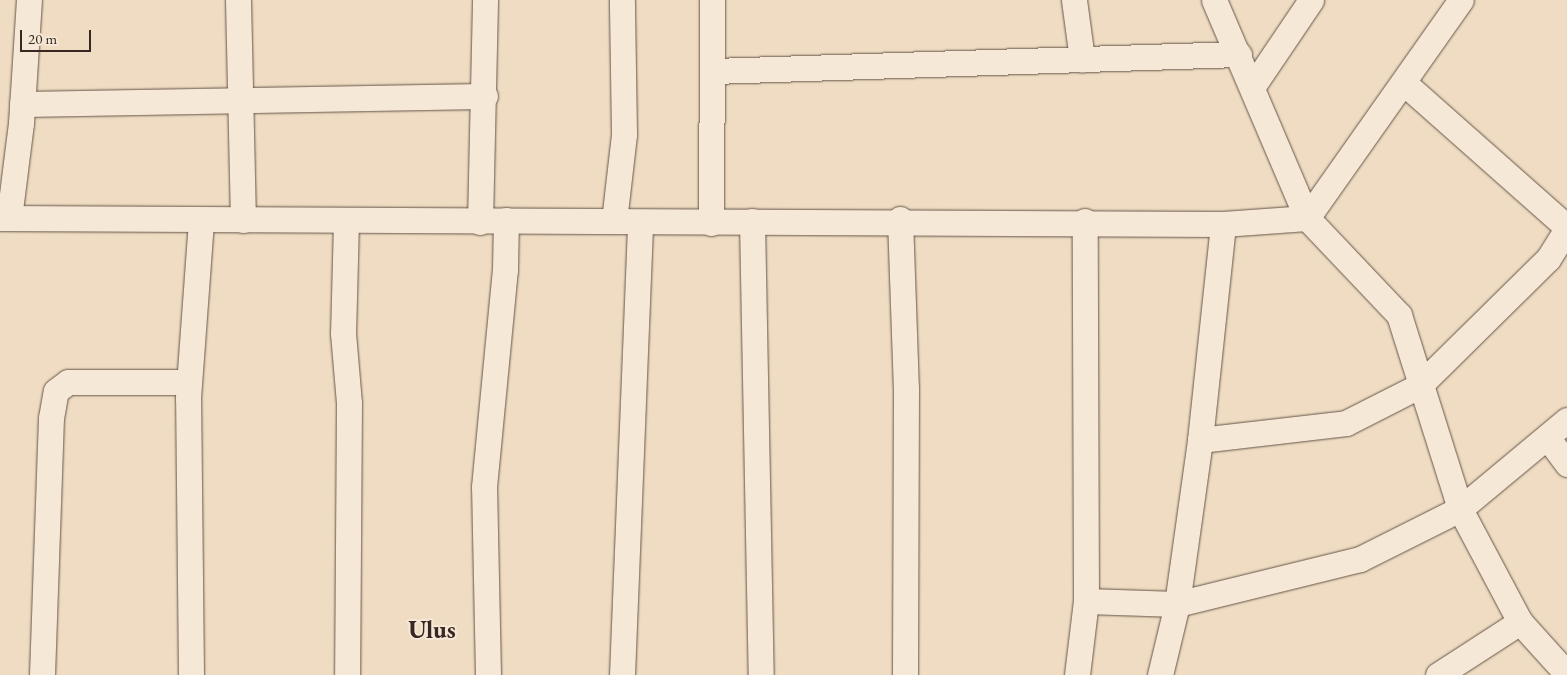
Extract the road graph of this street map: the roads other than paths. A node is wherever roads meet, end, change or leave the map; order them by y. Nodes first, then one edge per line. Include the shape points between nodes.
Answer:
1 (29, 0) edge
2 (238, 0) edge
3 (485, 0) edge
4 (622, 0) edge
5 (712, 0) edge
6 (1074, 0) edge
7 (1214, 0) edge
8 (1311, 0) edge
9 (1461, 0) edge
10 (1239, 54) junction
11 (1082, 59) junction
12 (713, 71) junction
13 (1404, 83) junction
14 (1253, 86) junction
15 (485, 96) junction
16 (242, 103) junction
17 (22, 104) junction
18 (4, 218) edge
19 (1307, 218) junction
20 (201, 219) junction
21 (900, 219) junction
22 (243, 220) junction
23 (506, 220) junction
24 (346, 221) junction
25 (614, 221) junction
26 (752, 221) junction
27 (1085, 221) junction
28 (480, 222) junction
29 (640, 223) junction
30 (711, 223) junction
31 (1223, 224) junction
32 (1567, 228) edge
33 (189, 382) junction
34 (1419, 386) junction
35 (1567, 420) edge
36 (1547, 437) junction
37 (1200, 440) junction
38 (1567, 464) edge
39 (1460, 510) junction
40 (1086, 601) junction
41 (1176, 604) junction
42 (1520, 622) junction
43 (1567, 674) edge
44 (42, 675) edge
45 (191, 675) edge
46 (348, 675) edge
47 (488, 675) edge
48 (622, 675) edge
49 (762, 675) edge
50 (905, 675) edge
51 (1077, 675) edge
52 (1160, 675) edge
53 (1438, 675) edge

1 - 17 street
2 - 16 street
3 - 15 street
4 - 25 street via 624,134
5 - 12 street
6 - 11 street
7 - 10 street
8 - 14 street
9 - 13 street
10 - 11 street
10 - 14 street
11 - 12 street
12 - 30 street
13 - 19 street
13 - 32 street
14 - 19 street
15 - 16 street
15 - 28 street
16 - 17 street
16 - 22 street
17 - 18 street
18 - 20 street
19 - 31 street
19 - 34 street via 1399,315
20 - 22 street
20 - 33 street
21 - 26 street
21 - 27 street
21 - 50 street via 906,388
22 - 24 street
23 - 25 street
23 - 28 street
23 - 47 street via 505,280 484,487
24 - 28 street
24 - 46 street via 343,333 349,403
25 - 29 street
26 - 30 street
26 - 49 street
27 - 31 street
27 - 40 street
29 - 30 street
29 - 48 street
31 - 37 street
32 - 34 street via 1548,259
33 - 44 street via 68,382 56,391 51,418
33 - 45 street
34 - 37 street via 1346,423
34 - 39 street
35 - 36 street
36 - 38 street
36 - 39 street
37 - 41 street
39 - 41 street via 1360,559
39 - 42 street
40 - 41 street
40 - 51 street
41 - 52 street
42 - 43 street
42 - 53 street

